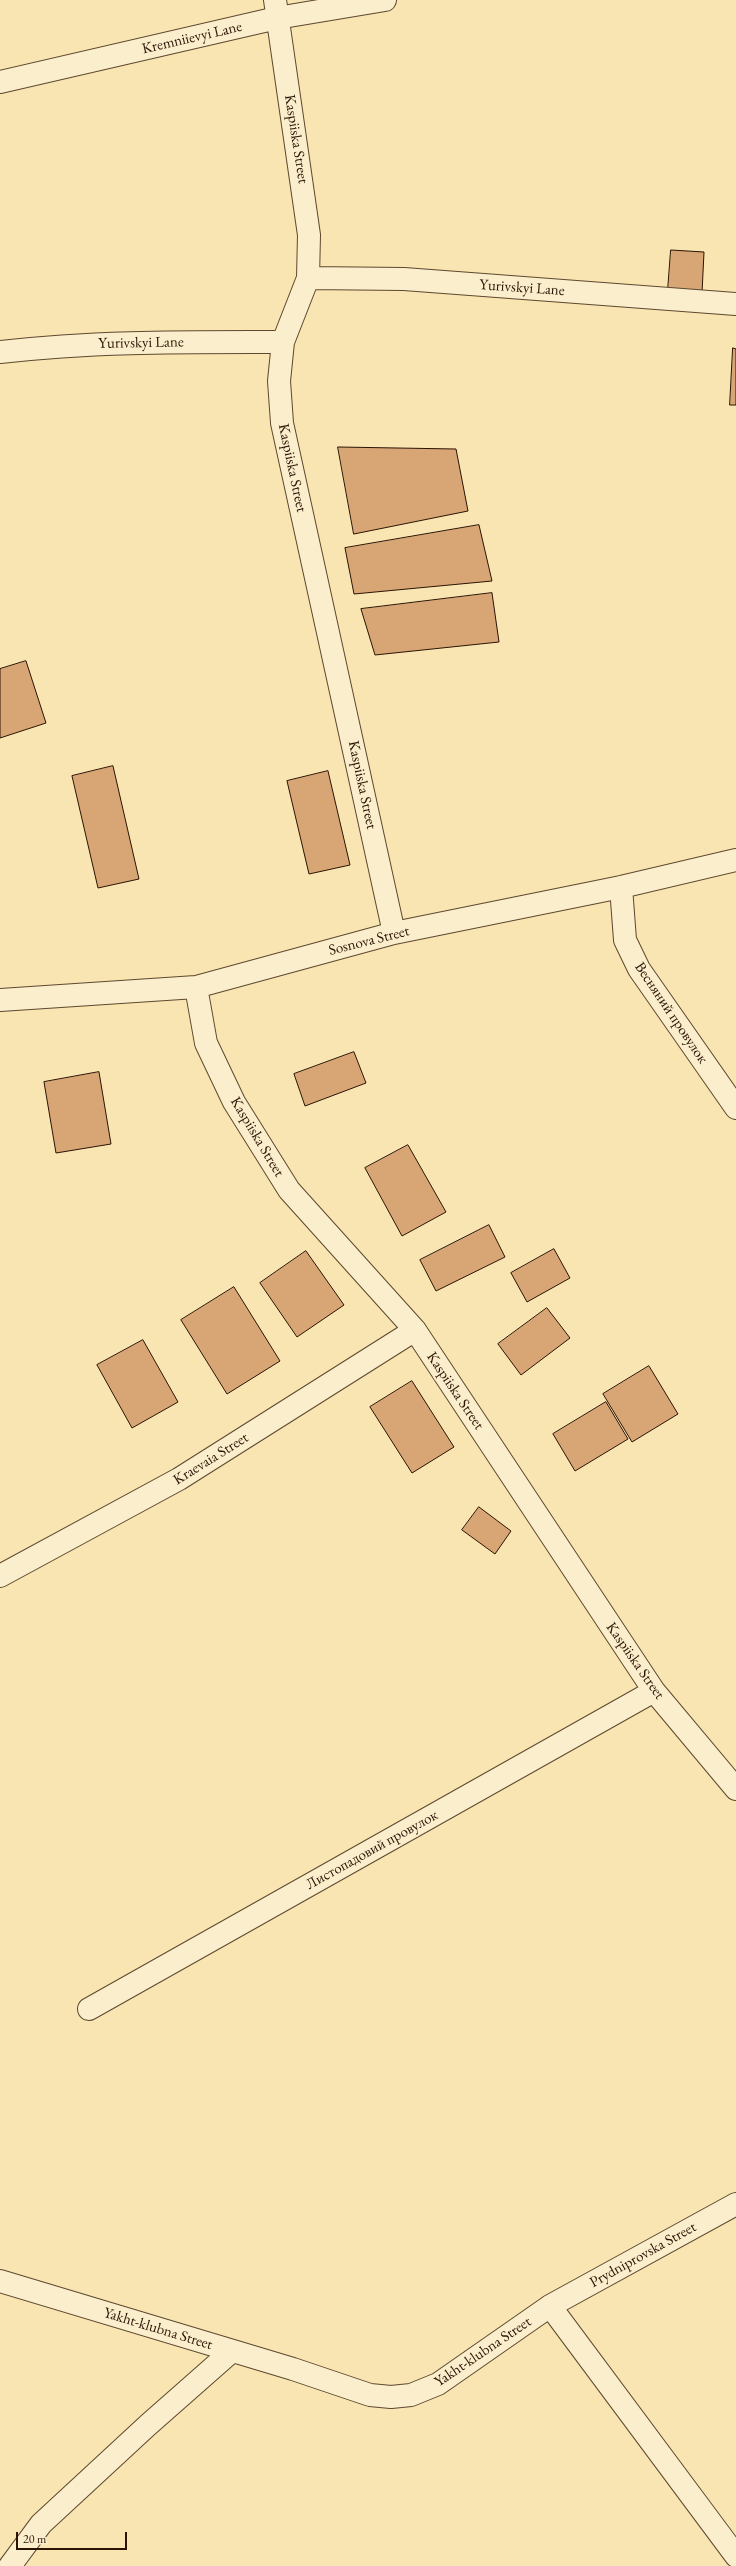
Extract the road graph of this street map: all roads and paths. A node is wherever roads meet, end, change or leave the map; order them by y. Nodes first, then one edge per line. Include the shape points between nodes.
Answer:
1 (385, 0) edge
2 (276, 9) edge
3 (0, 82) edge
4 (308, 278) junction
5 (736, 304) edge
6 (283, 342) junction
7 (0, 352) edge
8 (736, 860) edge
9 (620, 887) junction
10 (394, 934) junction
11 (196, 987) junction
12 (0, 1000) edge
13 (736, 1108) edge
14 (415, 1330) junction
15 (0, 1576) edge
16 (654, 1691) junction
17 (735, 1787) edge
18 (89, 2010) dead end
19 (736, 2204) edge
20 (0, 2281) edge
21 (550, 2306) junction
22 (232, 2351) junction
23 (736, 2556) edge
24 (10, 2566) edge

1 - 2 street, Kremniievyi Lane
2 - 3 street, Kremniievyi Lane
2 - 4 street, Kaspiiska Street via 309,235
4 - 5 street, Yurivskyi Lane via 404,279
4 - 6 street, Kaspiiska Street
6 - 7 street, Yurivskyi Lane via 143,342
6 - 10 street, Kaspiiska Street via 279,381 282,423
8 - 9 street, Sosnova Street
9 - 10 street, Sosnova Street
9 - 13 street, Весняний провулок via 626,940 639,969
10 - 11 street, Sosnova Street
11 - 12 street, Sosnova Street
11 - 14 street, Kaspiiska Street via 206,1043 234,1102 289,1190
14 - 15 street, Kraevaia Street via 179,1479
14 - 16 street, Kaspiiska Street
16 - 17 street, Kaspiiska Street
16 - 18 street, Листопадовий провулок
19 - 21 street, Prydniprovska Street
20 - 22 street, Yakht-klubna Street
21 - 22 street, Yakht-klubna Street via 438,2384 411,2395 370,2395
21 - 23 street
22 - 24 street via 42,2524

